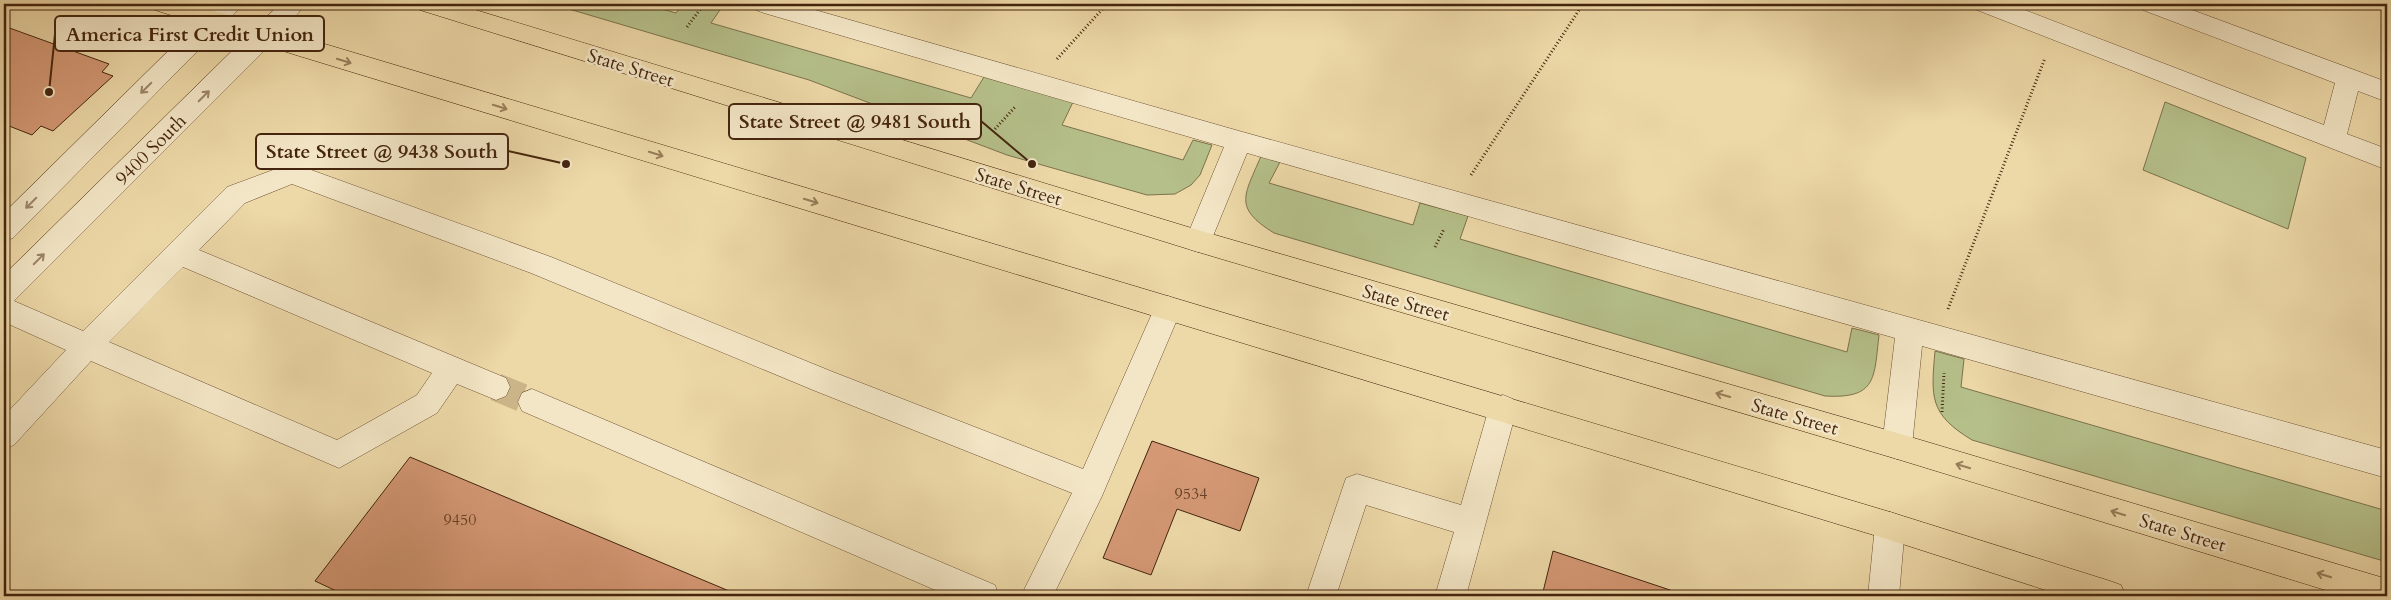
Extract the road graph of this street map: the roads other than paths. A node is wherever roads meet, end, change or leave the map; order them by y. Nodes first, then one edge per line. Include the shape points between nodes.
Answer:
1 (163, 4) edge
2 (294, 4) edge
3 (428, 4) edge
4 (764, 4) edge
5 (1986, 4) edge
6 (2164, 6) edge
7 (221, 12) edge
8 (264, 36) junction
9 (2349, 77) junction
10 (2387, 92) edge
11 (2332, 138) junction
12 (1240, 141) junction
13 (2387, 160) edge
14 (4, 230) edge
15 (1198, 241) junction
16 (179, 253) junction
17 (4, 293) edge
18 (1168, 308) junction
19 (4, 309) edge
20 (1910, 330) junction
21 (87, 346) junction
22 (452, 368) junction
23 (496, 387) tunnel mouth
24 (532, 402) tunnel mouth
25 (1503, 408) junction
26 (4, 436) edge
27 (1897, 446) junction
28 (2387, 462) edge
29 (1091, 486) junction
30 (1472, 522) junction
31 (1890, 526) junction
32 (2387, 594) edge
33 (984, 596) edge
34 (1037, 596) edge
35 (1322, 596) edge
36 (1451, 596) edge
37 (1883, 596) edge
38 (2110, 596) edge

1 - 7 main road
2 - 8 street, 9400 South
3 - 15 main road, State Street
4 - 12 street
5 - 11 street
6 - 9 street
7 - 8 main road
7 -> 14 street
17 -> 8 street, 9400 South
8 -> 18 main road
9 - 10 street
9 - 11 street
11 - 13 street
12 - 15 street
12 - 20 street
27 -> 15 main road, State Street
16 - 21 street
16 - 22 street
16 - 29 street via 236,195 292,173 541,265 823,382
18 - 25 main road
18 - 29 street
19 - 21 street
20 - 27 street
20 - 28 street via 2383,464
21 - 22 street via 339,454 426,404
21 - 26 street
22 - 23 street
24 - 33 street
25 - 30 street
25 - 31 main road
32 -> 27 main road, State Street
29 - 34 street
30 - 35 street via 1357,488
30 - 36 street
31 - 37 street
31 - 38 main road

